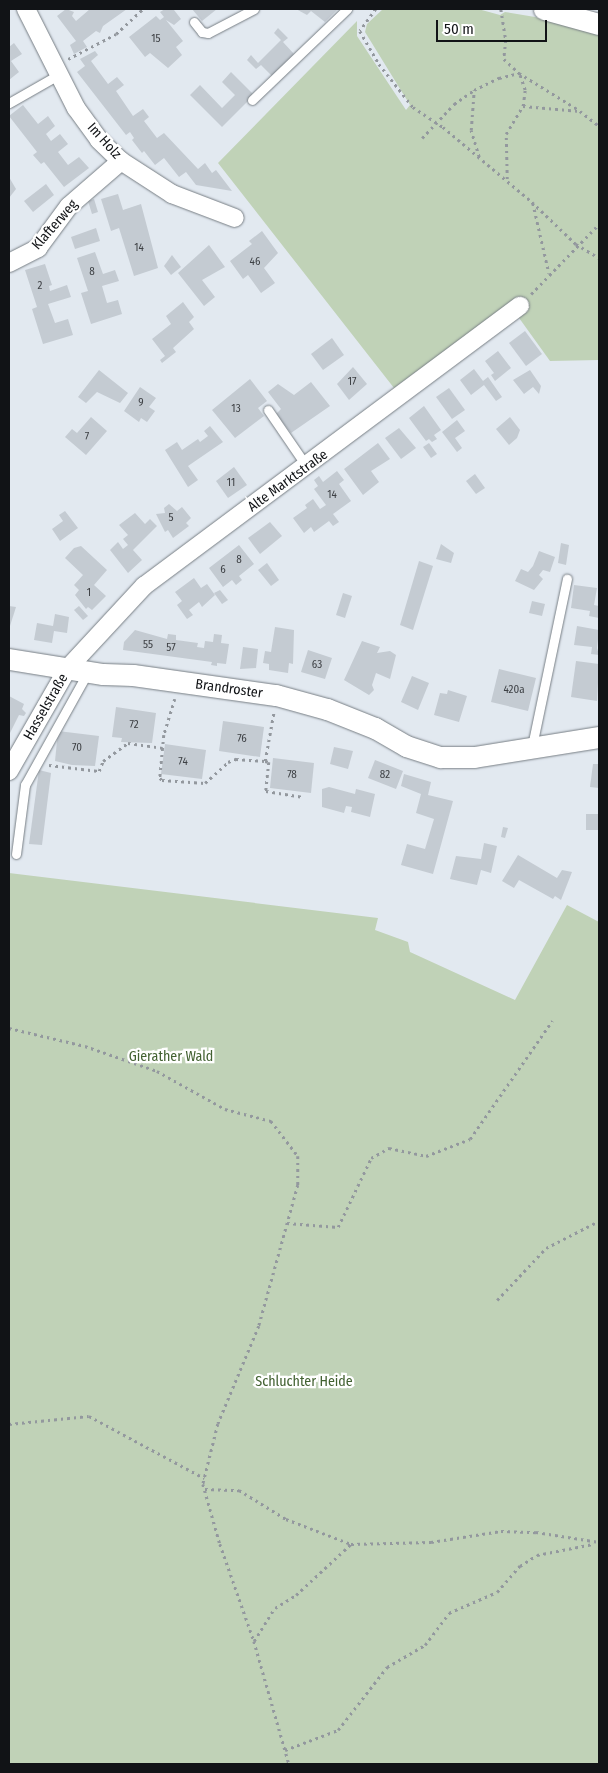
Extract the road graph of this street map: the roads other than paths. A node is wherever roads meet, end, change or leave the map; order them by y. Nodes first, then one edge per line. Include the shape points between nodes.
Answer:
1 (26, 9) edge
2 (254, 9) edge
3 (347, 9) edge
4 (544, 9) edge
5 (194, 22) dead end
6 (599, 24) edge
7 (56, 71) junction
8 (252, 100) dead end
9 (9, 103) edge
10 (121, 161) junction
11 (235, 218) dead end
12 (9, 264) edge
13 (520, 306) road end
14 (268, 410) dead end
15 (307, 467) junction
16 (567, 579) dead end
17 (9, 659) edge
18 (68, 668) junction
19 (88, 672) junction
20 (599, 737) edge
21 (531, 749) junction
22 (9, 771) edge
23 (16, 854) dead end

1 - 7 street, Im Holz
2 - 5 lane via 208,33 202,32
3 - 8 lane
4 - 6 street
7 - 9 lane
7 - 10 street, Im Holz via 99,140
10 - 11 street, Im Holz via 172,194
10 - 12 street, Klafterweg via 70,206 38,248
13 - 15 street, Alte Marktstraße
14 - 15 lane
15 - 18 street, Alte Marktstraße via 144,586
16 - 21 lane
17 - 18 street, Brandroster
18 - 19 street, Brandroster
18 - 22 street, Hasselstraße
19 - 21 street, Brandroster via 276,695 327,709 375,728 406,746 440,757 474,757
19 - 23 lane via 26,785
20 - 21 street, Brandroster

